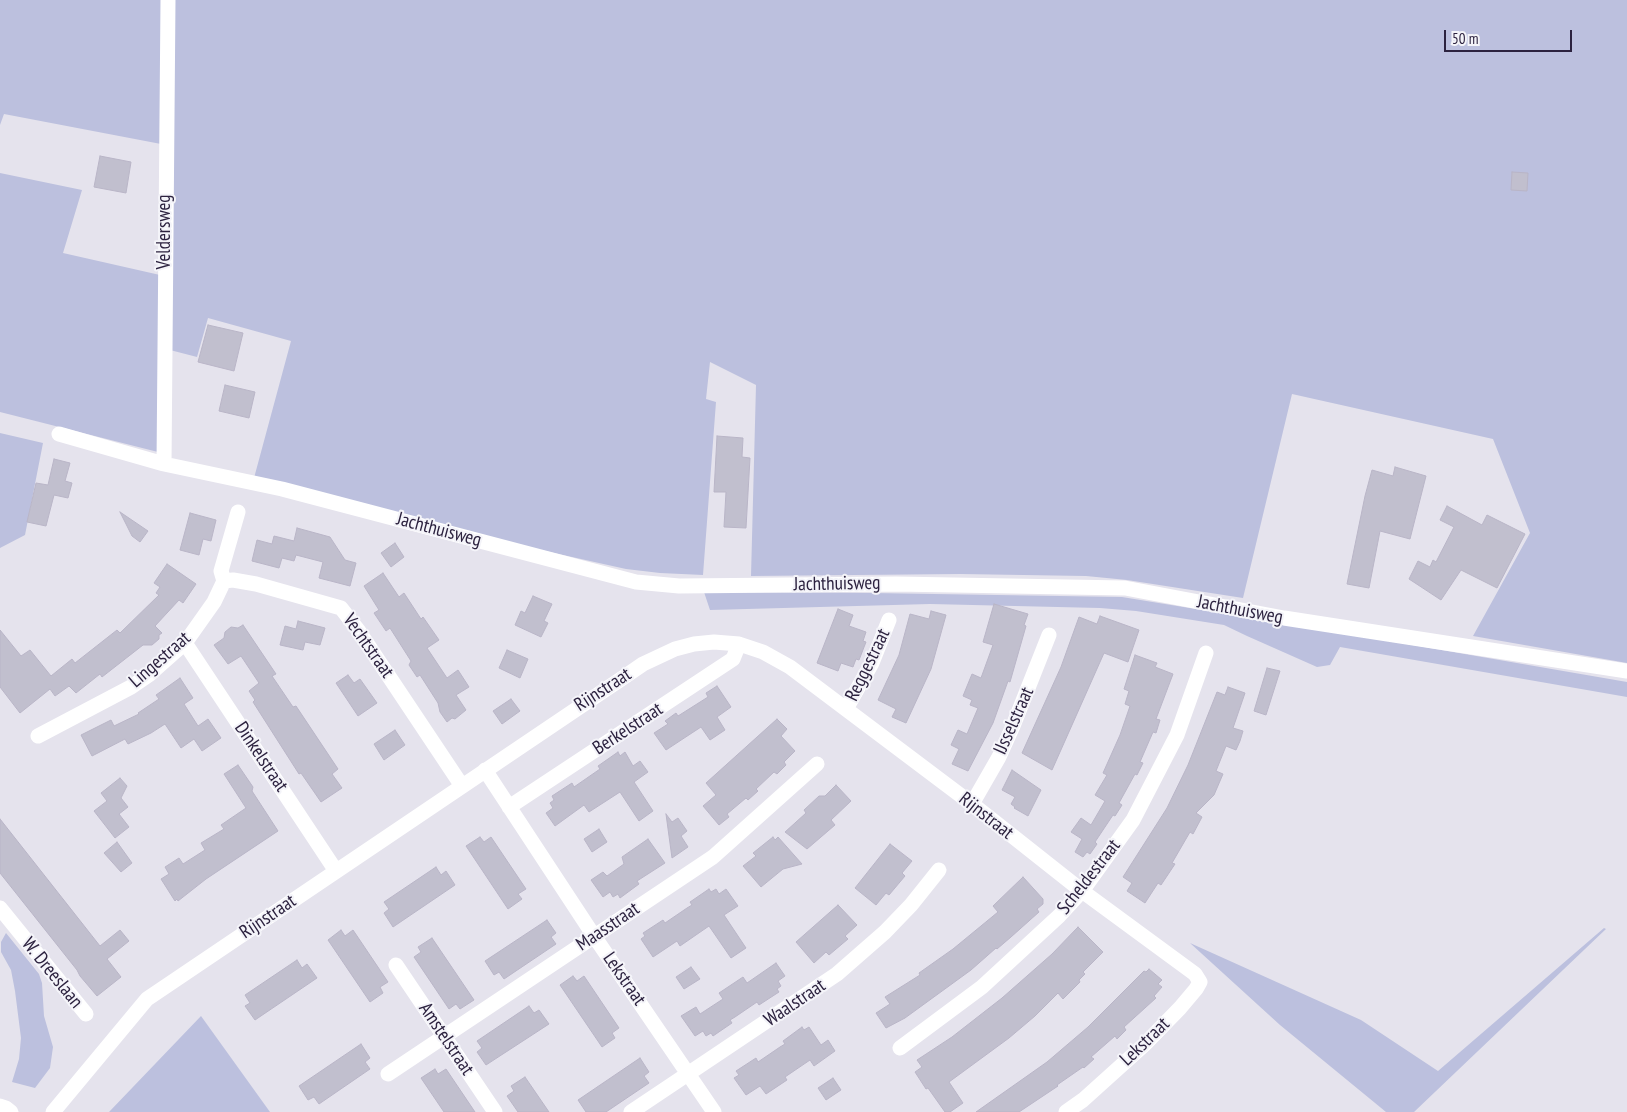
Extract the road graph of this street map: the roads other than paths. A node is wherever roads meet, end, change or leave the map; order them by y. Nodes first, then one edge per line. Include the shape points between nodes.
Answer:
1 (168, 0) edge
2 (59, 434) dead end
3 (164, 464) junction
4 (238, 512) dead end
5 (224, 581) junction
6 (889, 620) dead end
7 (1049, 635) dead end
8 (185, 643) junction
9 (739, 644) junction
10 (1206, 653) dead end
11 (1627, 671) edge
12 (846, 709) junction
13 (38, 736) dead end
14 (817, 764) dead end
15 (486, 770) junction
16 (462, 786) junction
17 (972, 804) junction
18 (509, 807) junction
19 (939, 870) dead end
20 (336, 871) junction
21 (1082, 891) junction
22 (0, 908) edge
23 (594, 936) junction
24 (396, 965) dead end
25 (1184, 966) joint
26 (86, 1014) dead end
27 (444, 1036) junction
28 (900, 1048) dead end
29 (388, 1074) dead end
30 (688, 1074) junction
31 (0, 1106) edge
32 (11, 1112) edge
33 (53, 1112) edge
34 (495, 1112) edge
35 (631, 1112) edge
36 (714, 1112) edge
37 (1066, 1112) edge

1 - 3 street, Veldersweg
2 - 3 street, Jachthuisweg
3 - 11 street, Jachthuisweg via 282,489 636,582 679,586 896,584 1125,588 1284,618
4 - 5 street, Lingestraat via 222,571
5 - 8 street, Lingestraat via 214,602
5 - 16 street, Vechtstraat via 256,584 341,608
6 - 12 street, Reggestraat via 872,663
7 - 17 street, IJsselstraat via 1013,726
8 - 13 street, Lingestraat via 131,687
8 - 20 street, Dinkelstraat
9 - 12 street, Rijnstraat via 763,652 790,668
9 - 15 street, Rijnstraat via 694,644 643,664
9 - 18 street, Berkelstraat via 733,659
10 - 21 street, Scheldestraat via 1177,735 1133,820
12 - 17 street, Rijnstraat
14 - 23 street, Maasstraat via 713,857
15 - 16 street, Rijnstraat
15 - 18 street, Lekstraat
16 - 20 street, Rijnstraat
17 - 21 street, Rijnstraat
18 - 23 street, Lekstraat
19 - 30 street, Waalstraat via 885,932 843,969
20 - 33 street, Rijnstraat via 147,999
21 - 25 street, Rijnstraat
21 - 28 street, Scheldestraat via 982,987
22 - 26 street, W. Dreeslaan
23 - 27 street, Maasstraat
23 - 30 street, Lekstraat
24 - 27 street, Amstelstraat
25 - 37 street, Lekstraat via 1200,982 1196,990 1144,1045
27 - 29 street, Maasstraat
27 - 34 street, Amstelstraat
30 - 35 street, Waalstraat
30 - 36 street, Lekstraat
31 - 32 street

